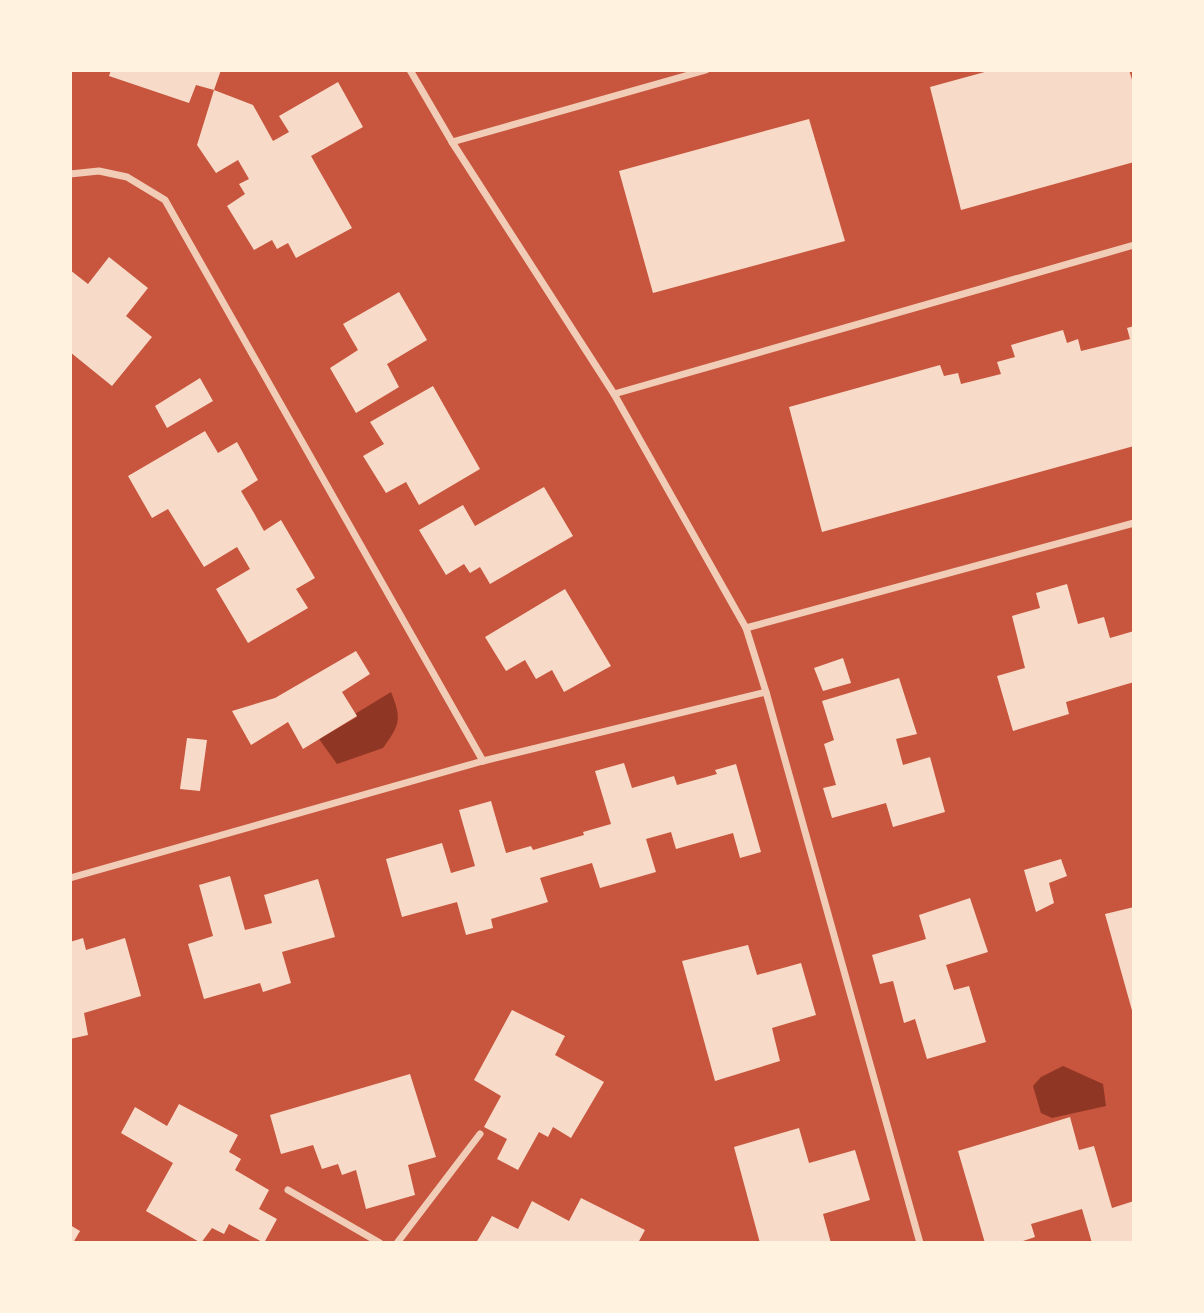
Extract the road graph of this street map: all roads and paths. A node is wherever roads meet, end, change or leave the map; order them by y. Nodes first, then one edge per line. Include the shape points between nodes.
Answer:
1 (410, 70) edge
2 (706, 70) edge
3 (452, 142) junction
4 (70, 174) edge
5 (1134, 245) edge
6 (614, 394) junction
7 (1134, 523) edge
8 (746, 628) junction
9 (766, 692) junction
10 (484, 761) junction
11 (70, 878) edge
12 (480, 1134) dead end
13 (288, 1190) dead end
14 (380, 1243) edge
15 (397, 1243) edge
16 (920, 1243) edge

1 - 3 street
2 - 3 street
3 - 6 street
4 - 10 street via 99,171 127,177 165,200
5 - 6 street
6 - 8 street
7 - 8 street
8 - 9 street
9 - 10 street
9 - 16 street
10 - 11 street
12 - 15 street
13 - 14 street

